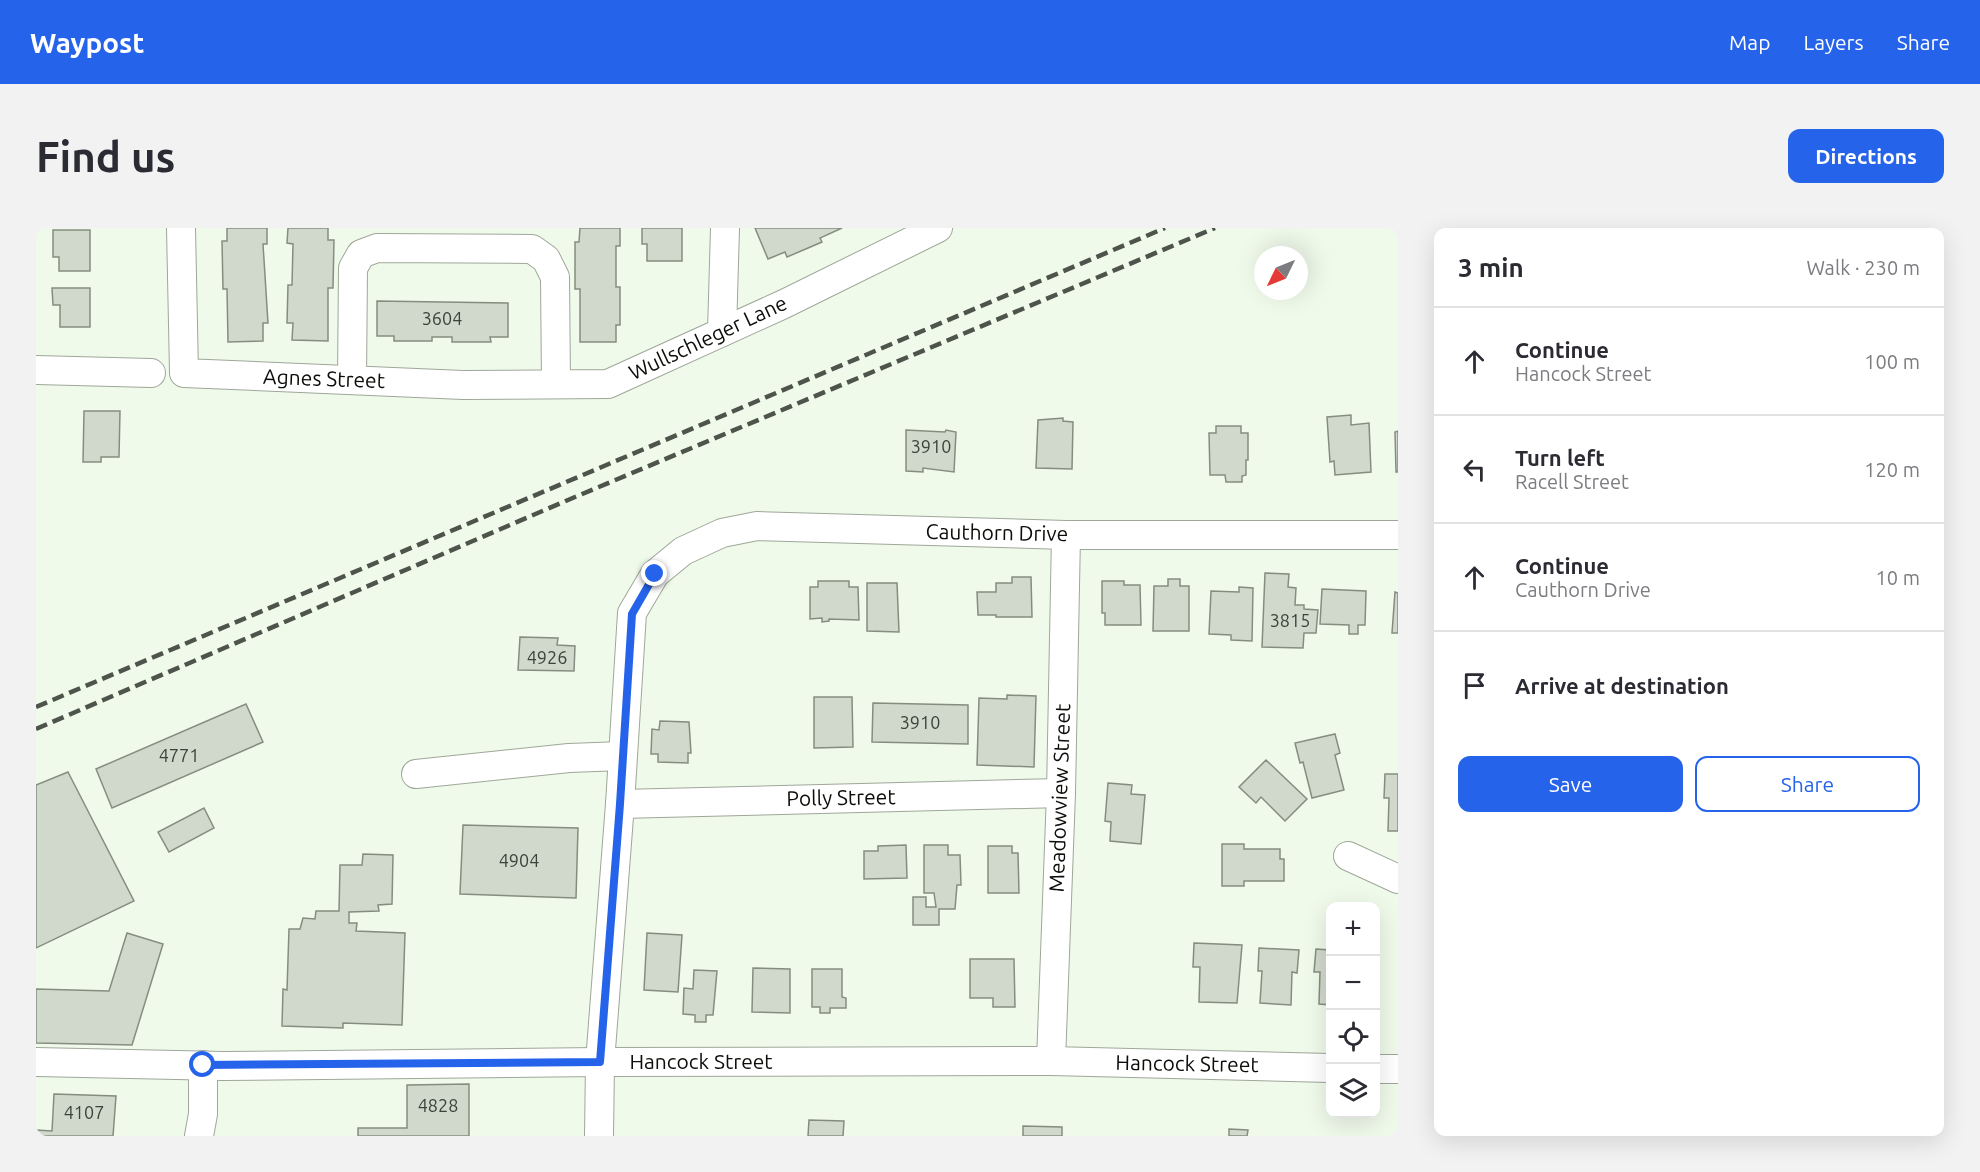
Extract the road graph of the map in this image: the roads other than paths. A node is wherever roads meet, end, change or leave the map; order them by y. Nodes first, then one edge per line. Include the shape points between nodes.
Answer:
1 (181, 228) edge
2 (725, 228) edge
3 (938, 228) edge
4 (722, 332) junction
5 (36, 370) edge
6 (151, 373) dead end
7 (352, 380) junction
8 (556, 384) junction
9 (463, 385) joint
10 (1066, 535) junction
11 (1398, 535) edge
12 (622, 756) junction
13 (416, 774) dead end
14 (1061, 793) junction
15 (620, 804) junction
16 (1348, 856) dead end
17 (1398, 879) edge
18 (1051, 1061) junction
19 (36, 1062) edge
20 (600, 1062) junction
21 (203, 1065) junction
22 (1326, 1068) edge
23 (1380, 1069) edge
24 (1398, 1069) edge
25 (199, 1136) edge
26 (599, 1136) edge

1 - 7 street, Agnes Street via 184,373
2 - 4 street
3 - 4 street, Wullschleger Lane
4 - 8 street, Wullschleger Lane via 608,384
5 - 6 street
7 - 8 street via 353,268 361,254 377,248 532,249 546,259 555,277
7 - 9 street, Agnes Street
8 - 9 street, Wullschleger Lane
10 - 11 street, Cauthorn Drive
10 - 12 street, Cauthorn Drive via 757,526 722,533 683,551 655,574 632,614
10 - 14 street, Meadowview Street
12 - 13 street
12 - 15 street
14 - 15 street, Polly Street
14 - 18 street, Meadowview Street
15 - 20 street
16 - 17 street
18 - 20 street, Hancock Street
18 - 22 street, Hancock Street
19 - 21 street, Hancock Street
20 - 21 street, Hancock Street
20 - 26 street
21 - 25 street
23 - 24 street

